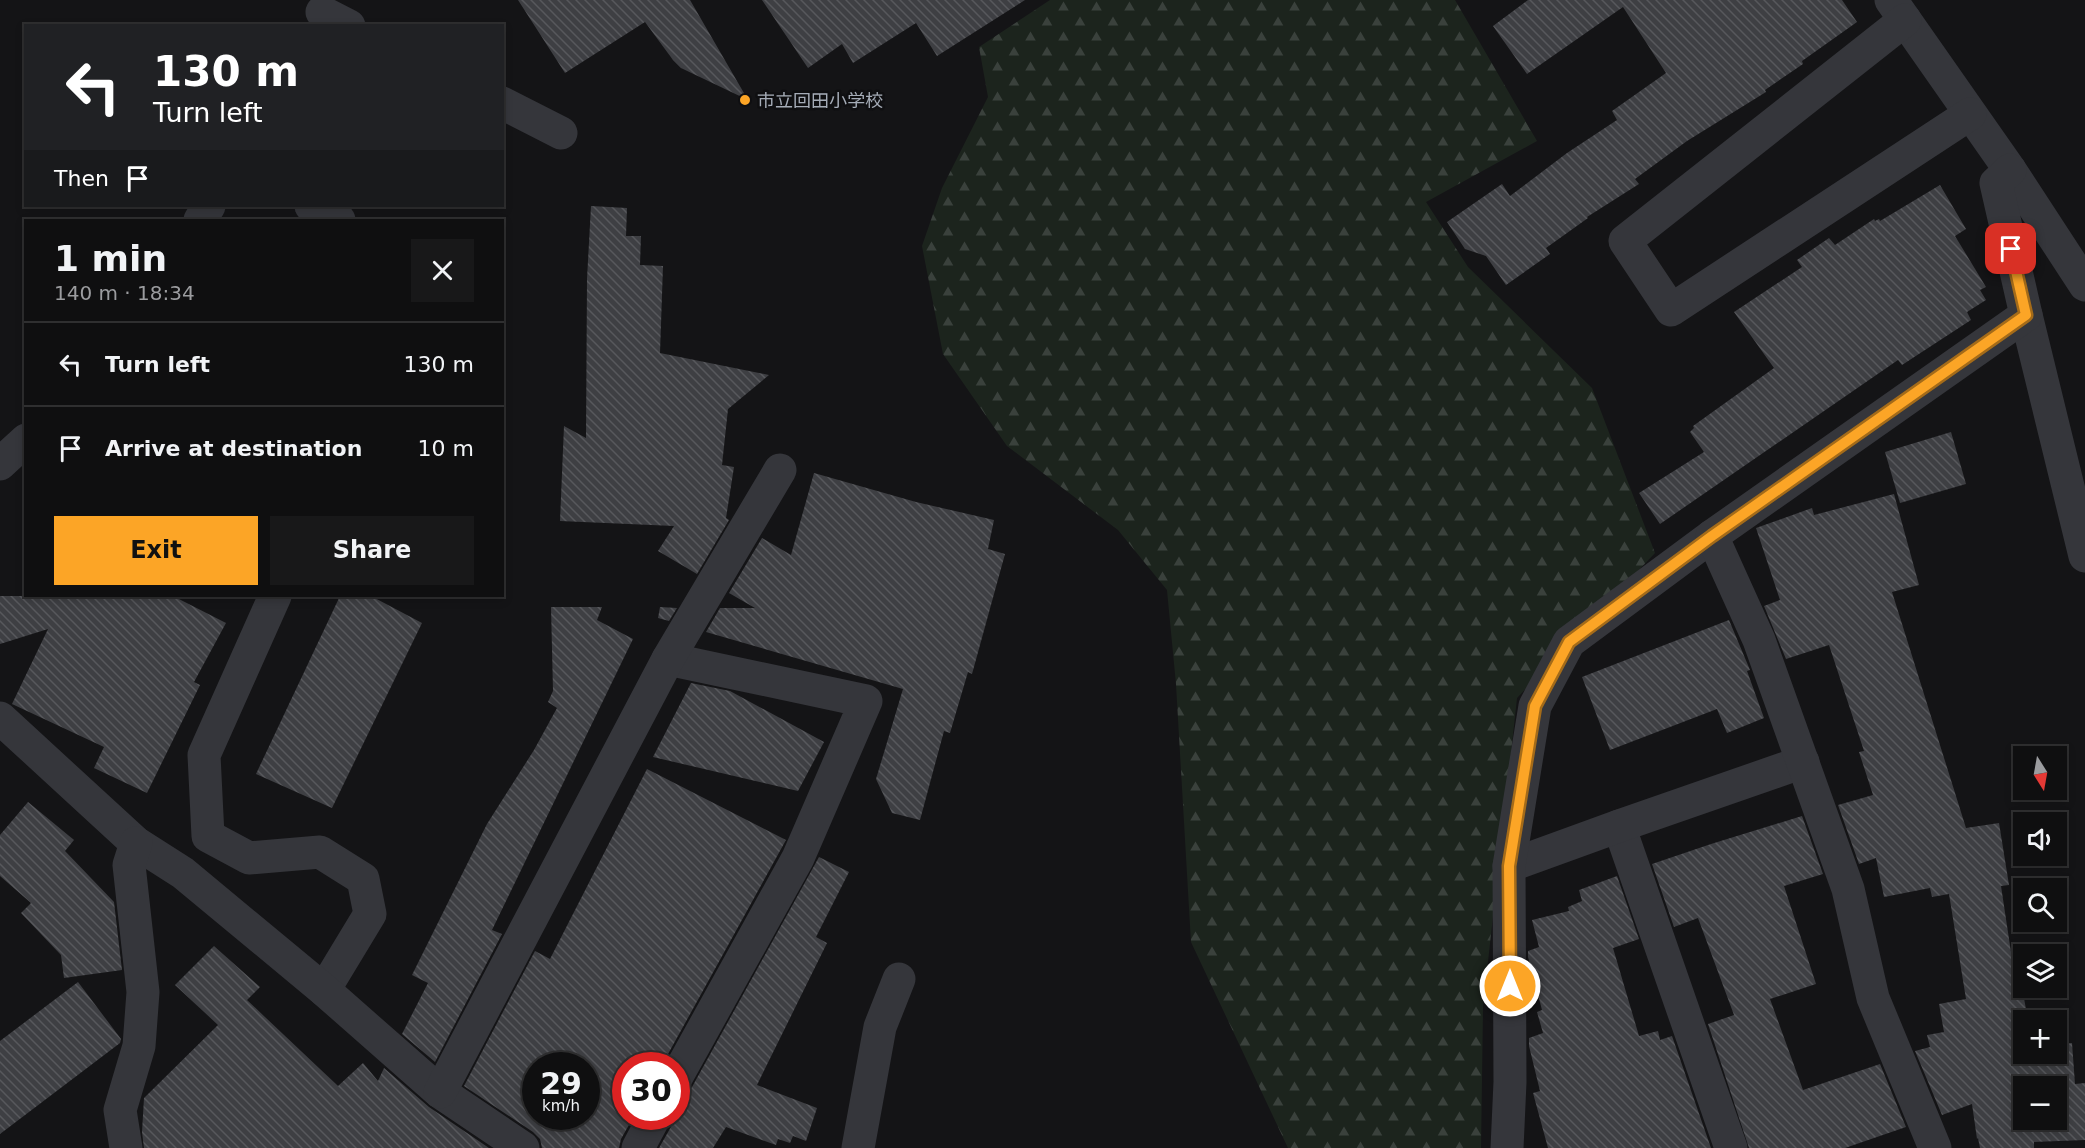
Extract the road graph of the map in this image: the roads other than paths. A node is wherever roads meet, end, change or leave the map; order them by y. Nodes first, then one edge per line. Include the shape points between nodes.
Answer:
1 (1898, 10) edge
2 (504, 105) edge
3 (1970, 114) junction
4 (561, 133) dead end
5 (2010, 170) junction
6 (313, 207) edge
7 (337, 219) edge
8 (2085, 285) edge
9 (2026, 315) junction
10 (24, 442) edge
11 (0, 464) edge
12 (780, 470) dead end
13 (1712, 536) junction
14 (2085, 556) edge
15 (275, 597) edge
16 (668, 659) junction
17 (0, 718) edge
18 (1803, 762) junction
19 (1619, 826) junction
20 (136, 843) junction
21 (1509, 866) junction
22 (899, 979) dead end
23 (324, 990) junction
24 (690, 1053) edge
25 (440, 1092) junction
26 (648, 1130) edge
27 (126, 1148) edge
28 (523, 1148) edge
29 (638, 1148) edge
30 (858, 1148) edge
31 (1507, 1148) edge
32 (1731, 1148) edge
33 (1934, 1148) edge

1 - 3 street
1 - 3 street via 1625,241 1671,310
2 - 4 street
3 - 5 street
5 - 8 street
5 - 9 street via 1996,183
6 - 7 street
9 - 13 street
9 - 14 street
10 - 11 street
12 - 16 street
13 - 18 street via 1759,640
13 - 21 street via 1569,642 1535,706
15 - 23 street via 204,754 208,836 249,858 320,852 363,879 370,914
16 - 24 street via 866,701 798,858
16 - 25 street
17 - 20 street
18 - 19 street
18 - 33 street via 1848,889 1873,998
19 - 21 street
19 - 32 street
20 - 23 street via 183,873
20 - 27 street via 129,865 143,992 140,1046 120,1110
21 - 31 street
22 - 30 street via 880,1027
23 - 25 street
25 - 28 street
26 - 29 street

